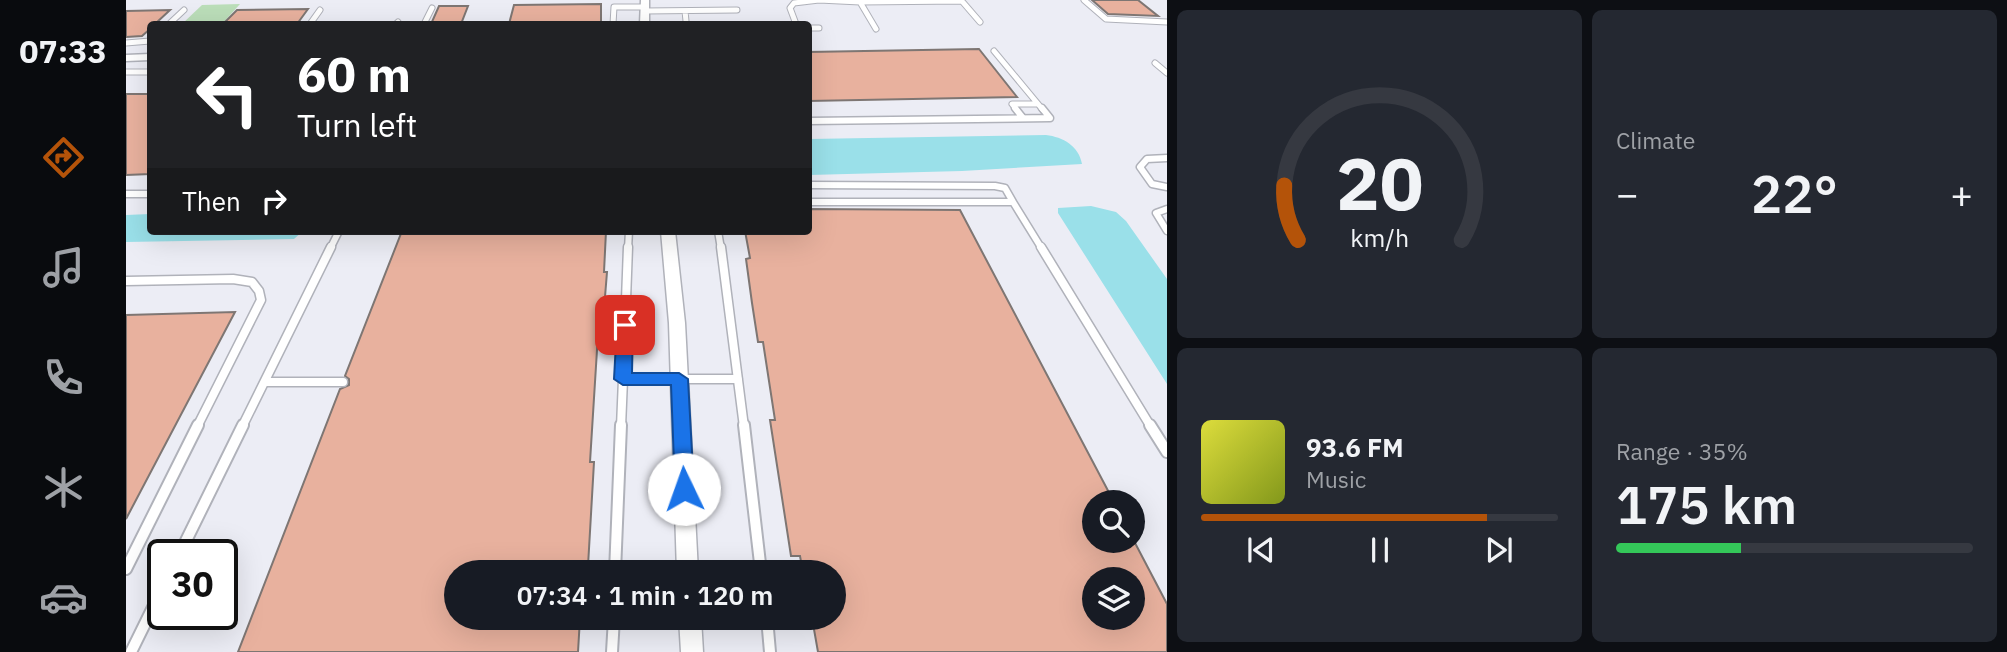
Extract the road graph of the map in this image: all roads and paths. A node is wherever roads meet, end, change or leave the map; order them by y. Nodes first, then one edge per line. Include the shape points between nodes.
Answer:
1 (961, 0) edge
2 (1084, 0) edge
3 (860, 2) junction
4 (645, 6) edge
5 (432, 8) dead end
6 (184, 10) dead end
7 (320, 10) dead end
8 (737, 10) dead end
9 (685, 11) junction
10 (172, 21) edge
11 (312, 21) edge
12 (426, 21) edge
13 (613, 21) edge
14 (686, 21) dead end
15 (795, 21) edge
16 (980, 22) dead end
17 (1167, 22) edge
18 (812, 28) edge
19 (819, 28) dead end
20 (876, 29) dead end
21 (147, 41) edge
22 (126, 43) edge
23 (993, 51) dead end
24 (147, 57) edge
25 (126, 58) edge
26 (1155, 63) dead end
27 (126, 72) edge
28 (147, 72) edge
29 (1167, 74) edge
30 (1038, 104) junction
31 (1023, 118) junction
32 (812, 121) edge
33 (1167, 158) edge
34 (812, 185) edge
35 (1167, 187) edge
36 (126, 194) edge
37 (147, 194) edge
38 (812, 202) edge
39 (1013, 202) junction
40 (1167, 209) edge
41 (1167, 231) edge
42 (337, 235) edge
43 (629, 235) edge
44 (668, 235) edge
45 (719, 235) edge
46 (126, 281) edge
47 (623, 379) junction
48 (679, 379) junction
49 (737, 379) junction
50 (265, 382) junction
51 (343, 382) dead end
52 (1167, 452) edge
53 (187, 539) edge
54 (615, 560) edge
55 (687, 560) edge
56 (760, 560) edge
57 (126, 569) edge
58 (147, 620) edge
59 (613, 630) edge
60 (691, 630) edge
61 (767, 630) edge
62 (131, 652) edge
63 (612, 652) edge
64 (692, 652) edge
65 (770, 652) edge

1 - 3 lane
1 - 16 lane
2 - 17 lane via 1106,19
3 - 15 lane via 794,3 790,8
3 - 20 lane
4 - 9 lane
4 - 13 lane via 614,7
5 - 12 lane
6 - 10 lane
7 - 11 lane
8 - 9 lane
9 - 14 lane
18 - 19 lane
21 - 22 lane
23 - 30 lane
24 - 25 street
26 - 29 lane
27 - 28 lane
30 - 31 lane via 1012,104
30 - 31 lane via 1050,118
31 - 32 lane
33 - 35 lane via 1147,159 1140,167 1152,184
34 - 39 lane via 995,186 1005,188
36 - 37 lane
38 - 39 lane
39 - 52 lane
40 - 41 lane via 1156,214
42 - 50 lane
43 - 47 lane
44 - 48 street
45 - 49 lane
46 - 57 lane via 233,279 252,282 261,300
47 - 48 lane
47 - 54 lane
48 - 49 lane
48 - 55 street
49 - 56 lane
50 - 51 lane
50 - 53 lane
58 - 62 lane
59 - 63 lane
60 - 64 street
61 - 65 lane

